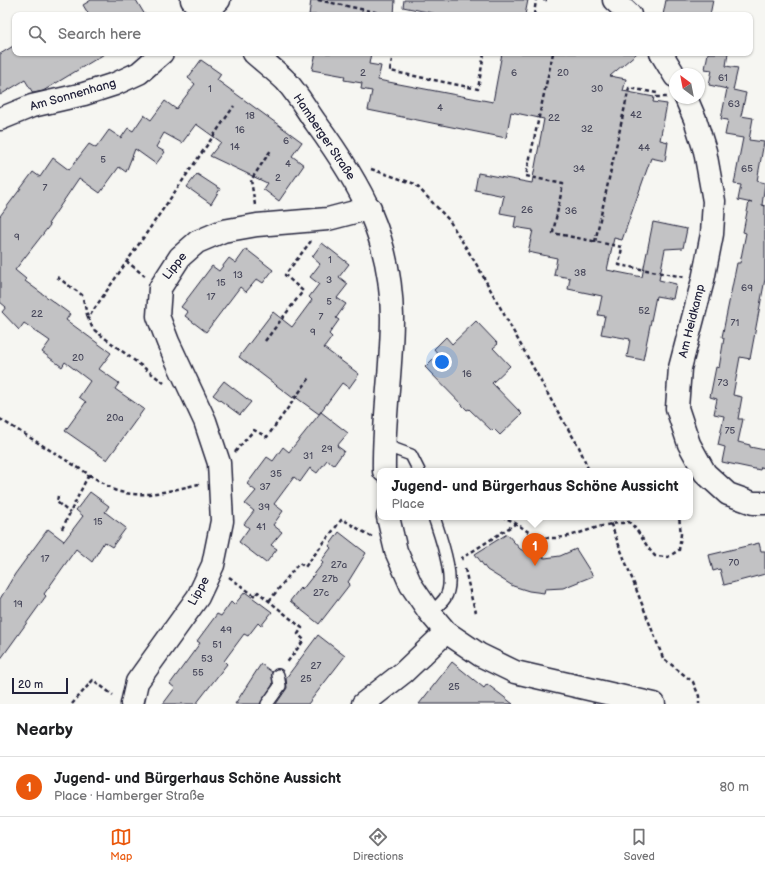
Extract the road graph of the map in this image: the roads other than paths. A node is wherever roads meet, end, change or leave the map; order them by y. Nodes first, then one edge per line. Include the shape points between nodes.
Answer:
1 (614, 0) edge
2 (627, 12) edge
3 (159, 56) edge
4 (257, 56) edge
5 (662, 56) edge
6 (669, 72) edge
7 (686, 104) edge
8 (0, 119) edge
9 (370, 208) junction
10 (384, 445) junction
11 (384, 468) edge
12 (418, 468) edge
13 (765, 503) edge
14 (389, 520) edge
15 (435, 520) edge
16 (430, 614) junction
17 (446, 632) junction
18 (278, 675) road end
19 (123, 700) edge
20 (267, 704) edge
21 (363, 704) edge
22 (654, 704) edge

1 - 2 street
3 - 8 street, Am Sonnenhang via 139,73 116,84 32,106
4 - 9 street, Hamberger Straße via 286,82 342,159
5 - 6 street, Am Heidkamp
7 - 13 street, Am Heidkamp via 695,119 705,151 714,201 712,234 680,368 677,408 688,444 705,473 728,494 753,503
9 - 10 street, Hamberger Straße via 383,248 390,290 391,348
9 - 19 street, Lippe via 328,219 257,225 223,232 197,242 180,256 160,288 158,316 205,421 220,471 222,521 213,565 198,597
10 - 11 street, Hamberger Straße
10 - 12 lane via 411,455
14 - 16 street via 396,551 411,586
15 - 16 lane via 450,573 446,597
16 - 17 street
17 - 21 street via 404,672
17 - 22 street via 480,655 515,672
18 - 20 lane via 280,686

